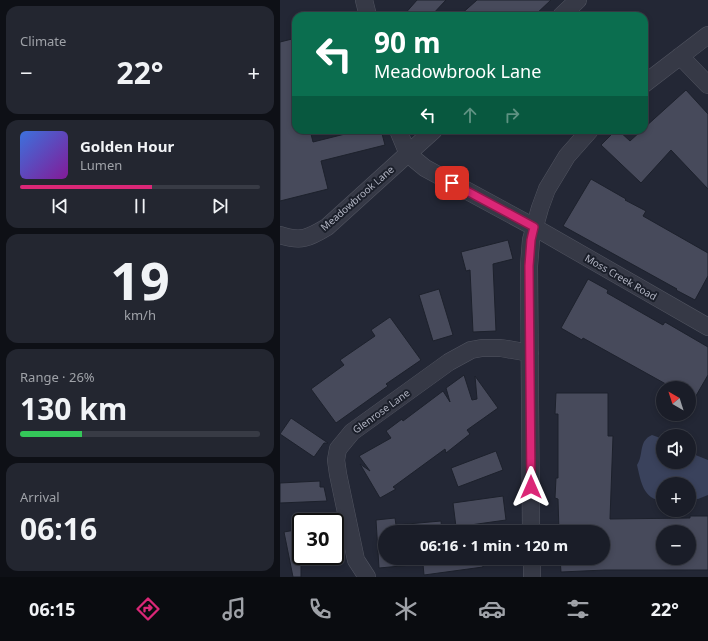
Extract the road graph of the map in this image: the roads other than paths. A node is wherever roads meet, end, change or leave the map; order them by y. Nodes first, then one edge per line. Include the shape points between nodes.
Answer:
1 (364, 0) edge
2 (576, 1) edge
3 (367, 12) edge
4 (565, 12) edge
5 (708, 35) edge
6 (680, 56) junction
7 (648, 81) edge
8 (708, 85) edge
9 (400, 134) edge
10 (430, 134) edge
11 (586, 134) edge
12 (408, 154) junction
13 (534, 227) junction
14 (280, 235) edge
15 (708, 327) edge
16 (530, 353) junction
17 (531, 525) edge
18 (532, 565) edge
19 (367, 577) edge
20 (532, 577) edge

1 - 3 street
2 - 4 street
5 - 6 street
6 - 7 street
6 - 8 street
9 - 12 street
10 - 12 street, Meadowbrook Lane
11 - 13 street via 567,156 547,189
12 - 13 street via 425,168
12 - 14 street, Meadowbrook Lane via 313,236 289,238
13 - 15 street, Moss Creek Road
13 - 16 street via 529,266
16 - 17 street
16 - 19 street, Glenrose Lane via 501,348 471,350 449,362 352,432 338,449 338,474 356,560
18 - 20 street

